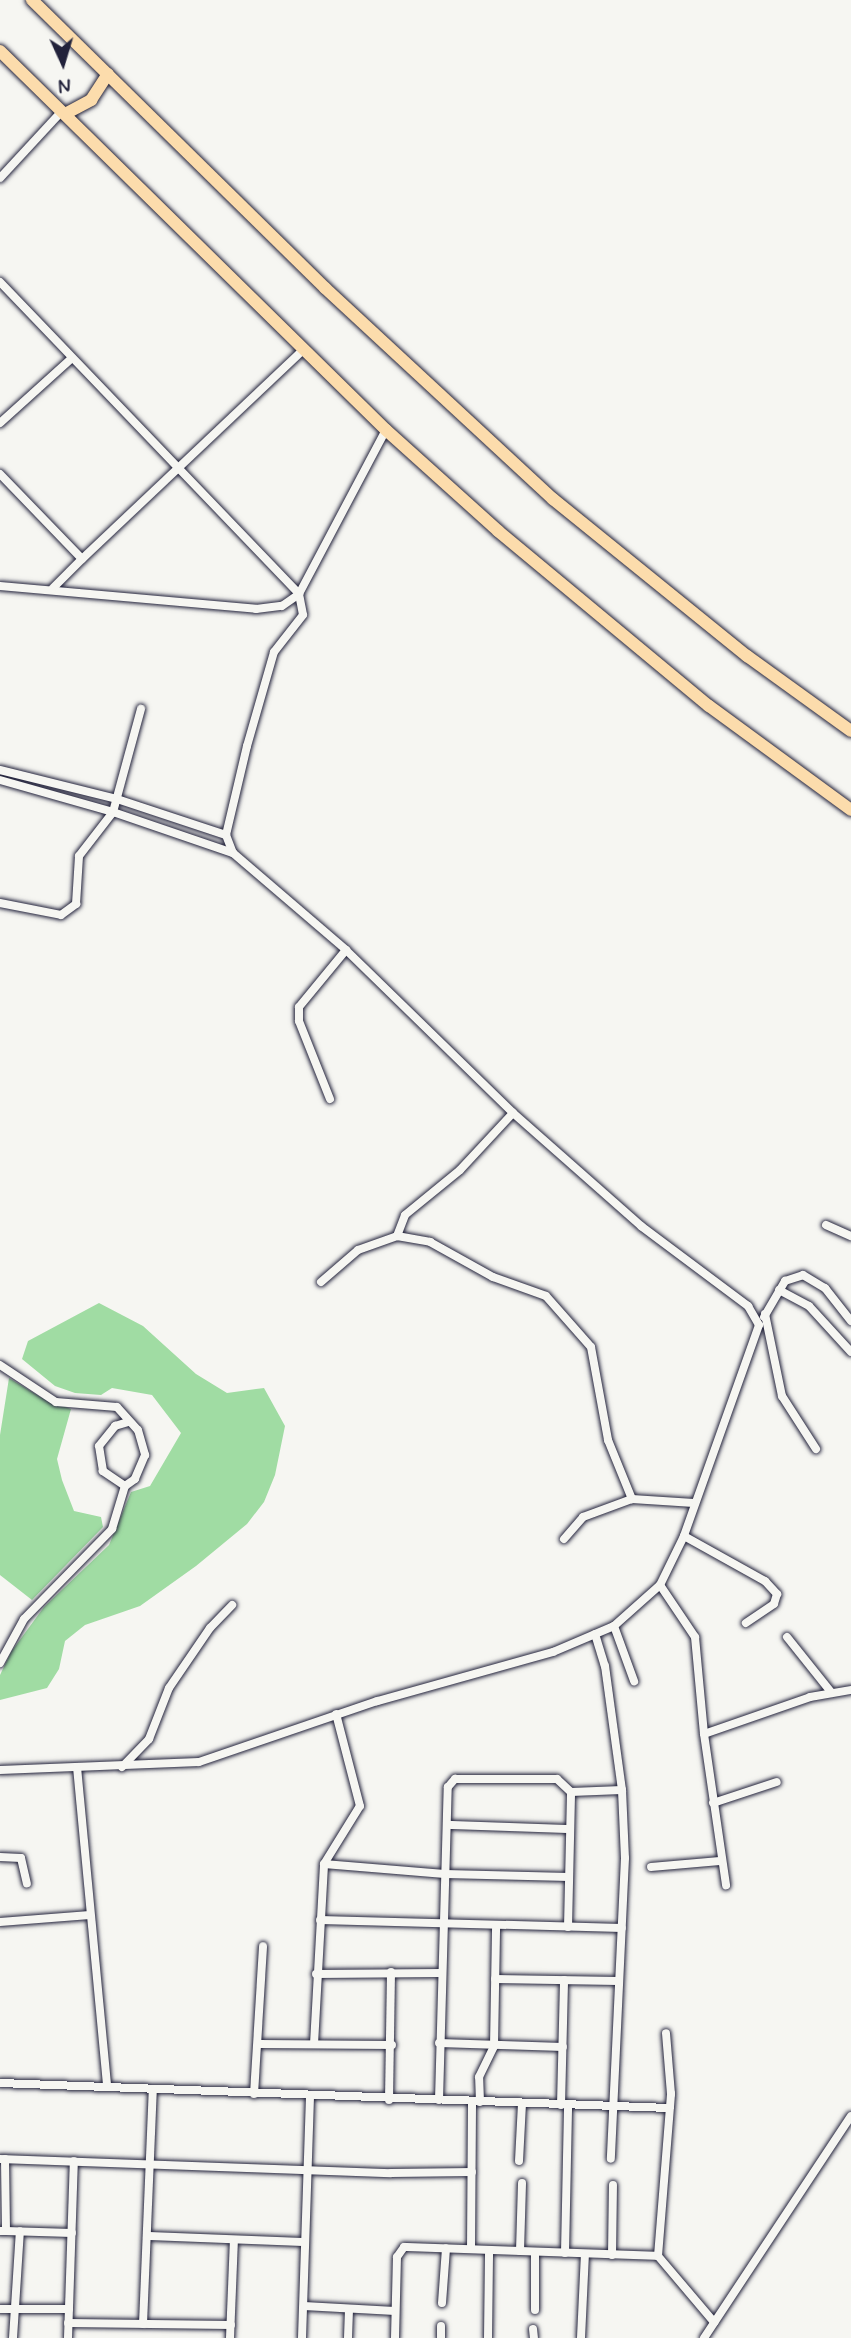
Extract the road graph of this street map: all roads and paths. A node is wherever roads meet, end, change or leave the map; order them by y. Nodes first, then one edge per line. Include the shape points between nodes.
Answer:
1 (32, 0) edge
2 (0, 51) edge
3 (108, 74) junction
4 (63, 112) junction
5 (0, 178) edge
6 (0, 282) edge
7 (304, 349) junction
8 (72, 358) junction
9 (0, 423) edge
10 (386, 430) junction
11 (178, 468) junction
12 (0, 474) edge
13 (82, 559) junction
14 (0, 586) edge
15 (53, 588) junction
16 (299, 594) junction
17 (141, 709) dead end
18 (851, 731) edge
19 (0, 769) edge
20 (0, 780) edge
21 (117, 799) junction
22 (851, 810) edge
23 (113, 811) junction
24 (226, 835) junction
25 (233, 853) junction
26 (0, 903) edge
27 (346, 950) junction
28 (330, 1099) dead end
29 (513, 1113) junction
30 (827, 1225) dead end
31 (397, 1236) junction
32 (851, 1236) edge
33 (321, 1283) dead end
34 (779, 1290) junction
35 (837, 1300) junction
36 (851, 1303) edge
37 (765, 1314) junction
38 (851, 1321) edge
39 (759, 1325) junction
40 (851, 1352) edge
41 (0, 1365) edge
42 (128, 1422) junction
43 (816, 1449) dead end
44 (125, 1486) junction
45 (632, 1499) junction
46 (694, 1503) junction
47 (684, 1536) junction
48 (564, 1539) dead end
49 (660, 1586) junction
50 (232, 1605) dead end
51 (746, 1623) dead end
52 (614, 1626) junction
53 (595, 1634) junction
54 (787, 1637) dead end
55 (0, 1663) edge
56 (634, 1681) dead end
57 (851, 1690) edge
58 (831, 1692) junction
59 (336, 1714) junction
60 (704, 1734) junction
61 (77, 1767) junction
62 (122, 1767) junction
63 (0, 1770) edge
64 (777, 1782) dead end
65 (622, 1790) junction
66 (571, 1792) junction
67 (713, 1803) junction
68 (449, 1825) junction
69 (570, 1829) junction
70 (0, 1857) edge
71 (720, 1861) junction
72 (324, 1864) junction
73 (651, 1867) dead end
74 (445, 1874) junction
75 (569, 1877) junction
76 (27, 1883) dead end
77 (726, 1885) dead end
78 (90, 1915) junction
79 (320, 1920) junction
80 (0, 1922) edge
81 (443, 1924) junction
82 (496, 1927) junction
83 (568, 1927) junction
84 (622, 1928) junction
85 (263, 1946) dead end
86 (391, 1972) junction
87 (442, 1973) junction
88 (316, 1974) junction
89 (495, 1979) junction
90 (564, 1980) junction
91 (618, 1981) junction
92 (666, 2033) dead end
93 (439, 2043) junction
94 (259, 2044) junction
95 (314, 2044) junction
96 (391, 2045) junction
97 (494, 2046) junction
98 (563, 2047) junction
99 (0, 2083) edge
100 (107, 2087) junction
101 (153, 2089) junction
102 (254, 2094) junction
103 (310, 2096) junction
104 (389, 2100) junction
105 (439, 2100) junction
106 (476, 2102) junction
107 (523, 2103) junction
108 (564, 2105) junction
109 (611, 2106) junction
110 (670, 2108) junction
111 (851, 2116) edge
112 (3, 2159) edge
113 (611, 2159) dead end
114 (74, 2161) junction
115 (519, 2161) dead end
116 (148, 2165) junction
117 (308, 2171) junction
118 (472, 2172) junction
119 (522, 2183) dead end
120 (613, 2185) dead end
121 (3, 2231) edge
122 (20, 2231) junction
123 (72, 2233) junction
124 (146, 2236) junction
125 (234, 2240) junction
126 (305, 2242) junction
127 (446, 2248) junction
128 (471, 2249) junction
129 (489, 2250) junction
130 (520, 2251) junction
131 (535, 2252) junction
132 (565, 2253) junction
133 (585, 2254) junction
134 (612, 2255) junction
135 (658, 2256) junction
136 (442, 2303) dead end
137 (304, 2306) junction
138 (0, 2309) edge
139 (14, 2309) junction
140 (69, 2309) junction
141 (349, 2309) junction
142 (535, 2310) dead end
143 (395, 2311) junction
144 (714, 2322) junction
145 (68, 2323) junction
146 (143, 2324) junction
147 (231, 2325) junction
148 (441, 2326) dead end
149 (708, 2336) edge
150 (13, 2338) edge
151 (68, 2338) edge
152 (230, 2338) edge
153 (302, 2338) edge
154 (348, 2338) edge
155 (395, 2338) edge
156 (441, 2338) edge
157 (488, 2338) edge
158 (581, 2338) edge

1 - 3 highway
2 - 4 highway
3 - 4 highway via 91,100
3 - 18 highway via 325,288 553,499 747,656
4 - 5 street
4 - 7 highway
6 - 8 street
7 - 10 highway
7 - 11 street
8 - 9 street
8 - 11 street
10 - 16 street
10 - 22 highway via 709,706
11 - 13 street
11 - 16 street
12 - 13 street
13 - 15 street
14 - 15 street
15 - 16 street via 256,609 282,606
16 - 24 street via 303,615 274,652
17 - 21 street
19 - 21 street
20 - 23 street
21 - 23 street
21 - 24 street
23 - 25 street
23 - 26 street via 82,847 78,895 69,912 51,914
24 - 25 street
25 - 27 street
27 - 28 street via 299,1007 299,1021
27 - 29 street
29 - 31 street via 460,1170 405,1215
29 - 39 street via 641,1226 748,1306
30 - 32 street
31 - 33 street via 358,1250
31 - 45 street via 430,1242 493,1277 534,1289 582,1333 594,1362 608,1440
34 - 35 street via 785,1281 803,1275 816,1279
34 - 37 street
34 - 40 street via 809,1306
35 - 36 street
35 - 38 street
37 - 39 street
37 - 43 street via 782,1396
39 - 46 street
41 - 42 street via 56,1402 117,1407
42 - 44 street via 138,1430 145,1455 142,1468
42 - 44 street via 116,1426 99,1446 103,1471
44 - 55 street via 112,1529 24,1619
45 - 46 street
45 - 48 street via 583,1517
46 - 47 street
47 - 49 street
47 - 51 street via 765,1581 777,1594 774,1604
49 - 52 street
49 - 60 street via 695,1637
50 - 62 street via 210,1628 169,1688 149,1739
52 - 53 street
52 - 56 street
53 - 59 street via 553,1652
53 - 65 street via 605,1666
54 - 58 street
57 - 58 street
58 - 60 street
59 - 62 street via 199,1762
59 - 72 street via 360,1805
60 - 67 street
61 - 62 street
61 - 63 street
61 - 78 street
64 - 67 street
65 - 66 street
65 - 84 street
66 - 68 street via 557,1779 455,1779 448,1787
66 - 69 street
67 - 71 street
68 - 69 street
68 - 74 street
69 - 75 street
70 - 76 street via 21,1858
71 - 73 street
71 - 77 street
72 - 74 street
72 - 79 street
74 - 75 street
74 - 81 street
75 - 83 street
78 - 80 street
78 - 100 street
79 - 81 street
79 - 88 street
81 - 82 street
81 - 87 street
82 - 83 street
82 - 89 street
83 - 84 street
84 - 91 street
85 - 94 street
86 - 87 street
86 - 88 street
86 - 96 street
87 - 93 street
88 - 95 street
89 - 90 street
89 - 97 street
90 - 91 street
90 - 98 street
91 - 109 street
92 - 110 street
93 - 97 street
93 - 105 street
94 - 95 street
94 - 102 street
95 - 96 street
96 - 104 street
97 - 98 street
97 - 106 street via 479,2077
98 - 108 street
99 - 100 street
100 - 101 street
101 - 102 street
101 - 116 street
102 - 103 street
103 - 104 street
103 - 117 street
104 - 105 street
105 - 106 street
106 - 107 street
106 - 118 street
107 - 108 street
107 - 115 street
108 - 109 street
108 - 132 street
109 - 110 street
109 - 113 street
110 - 135 street
111 - 144 street
112 - 114 street
112 - 121 street
114 - 116 street
114 - 123 street
116 - 117 street
116 - 124 street
117 - 118 street
117 - 126 street
118 - 128 street
119 - 130 street
120 - 134 street
121 - 122 street
122 - 123 street
122 - 139 street
123 - 140 street
124 - 125 street
124 - 146 street
125 - 126 street
125 - 147 street
126 - 137 street
127 - 128 street
127 - 136 street
127 - 143 street via 399,2250
128 - 129 street
129 - 130 street
129 - 157 street
130 - 131 street
131 - 132 street
131 - 142 street
132 - 133 street
133 - 134 street
133 - 158 street
134 - 135 street
135 - 144 street
137 - 141 street
137 - 153 street
138 - 139 street
139 - 140 street
139 - 150 street
140 - 145 street
141 - 143 street
141 - 154 street
143 - 155 street
144 - 149 street
145 - 146 street
145 - 151 street
146 - 147 street
147 - 152 street
148 - 156 street

